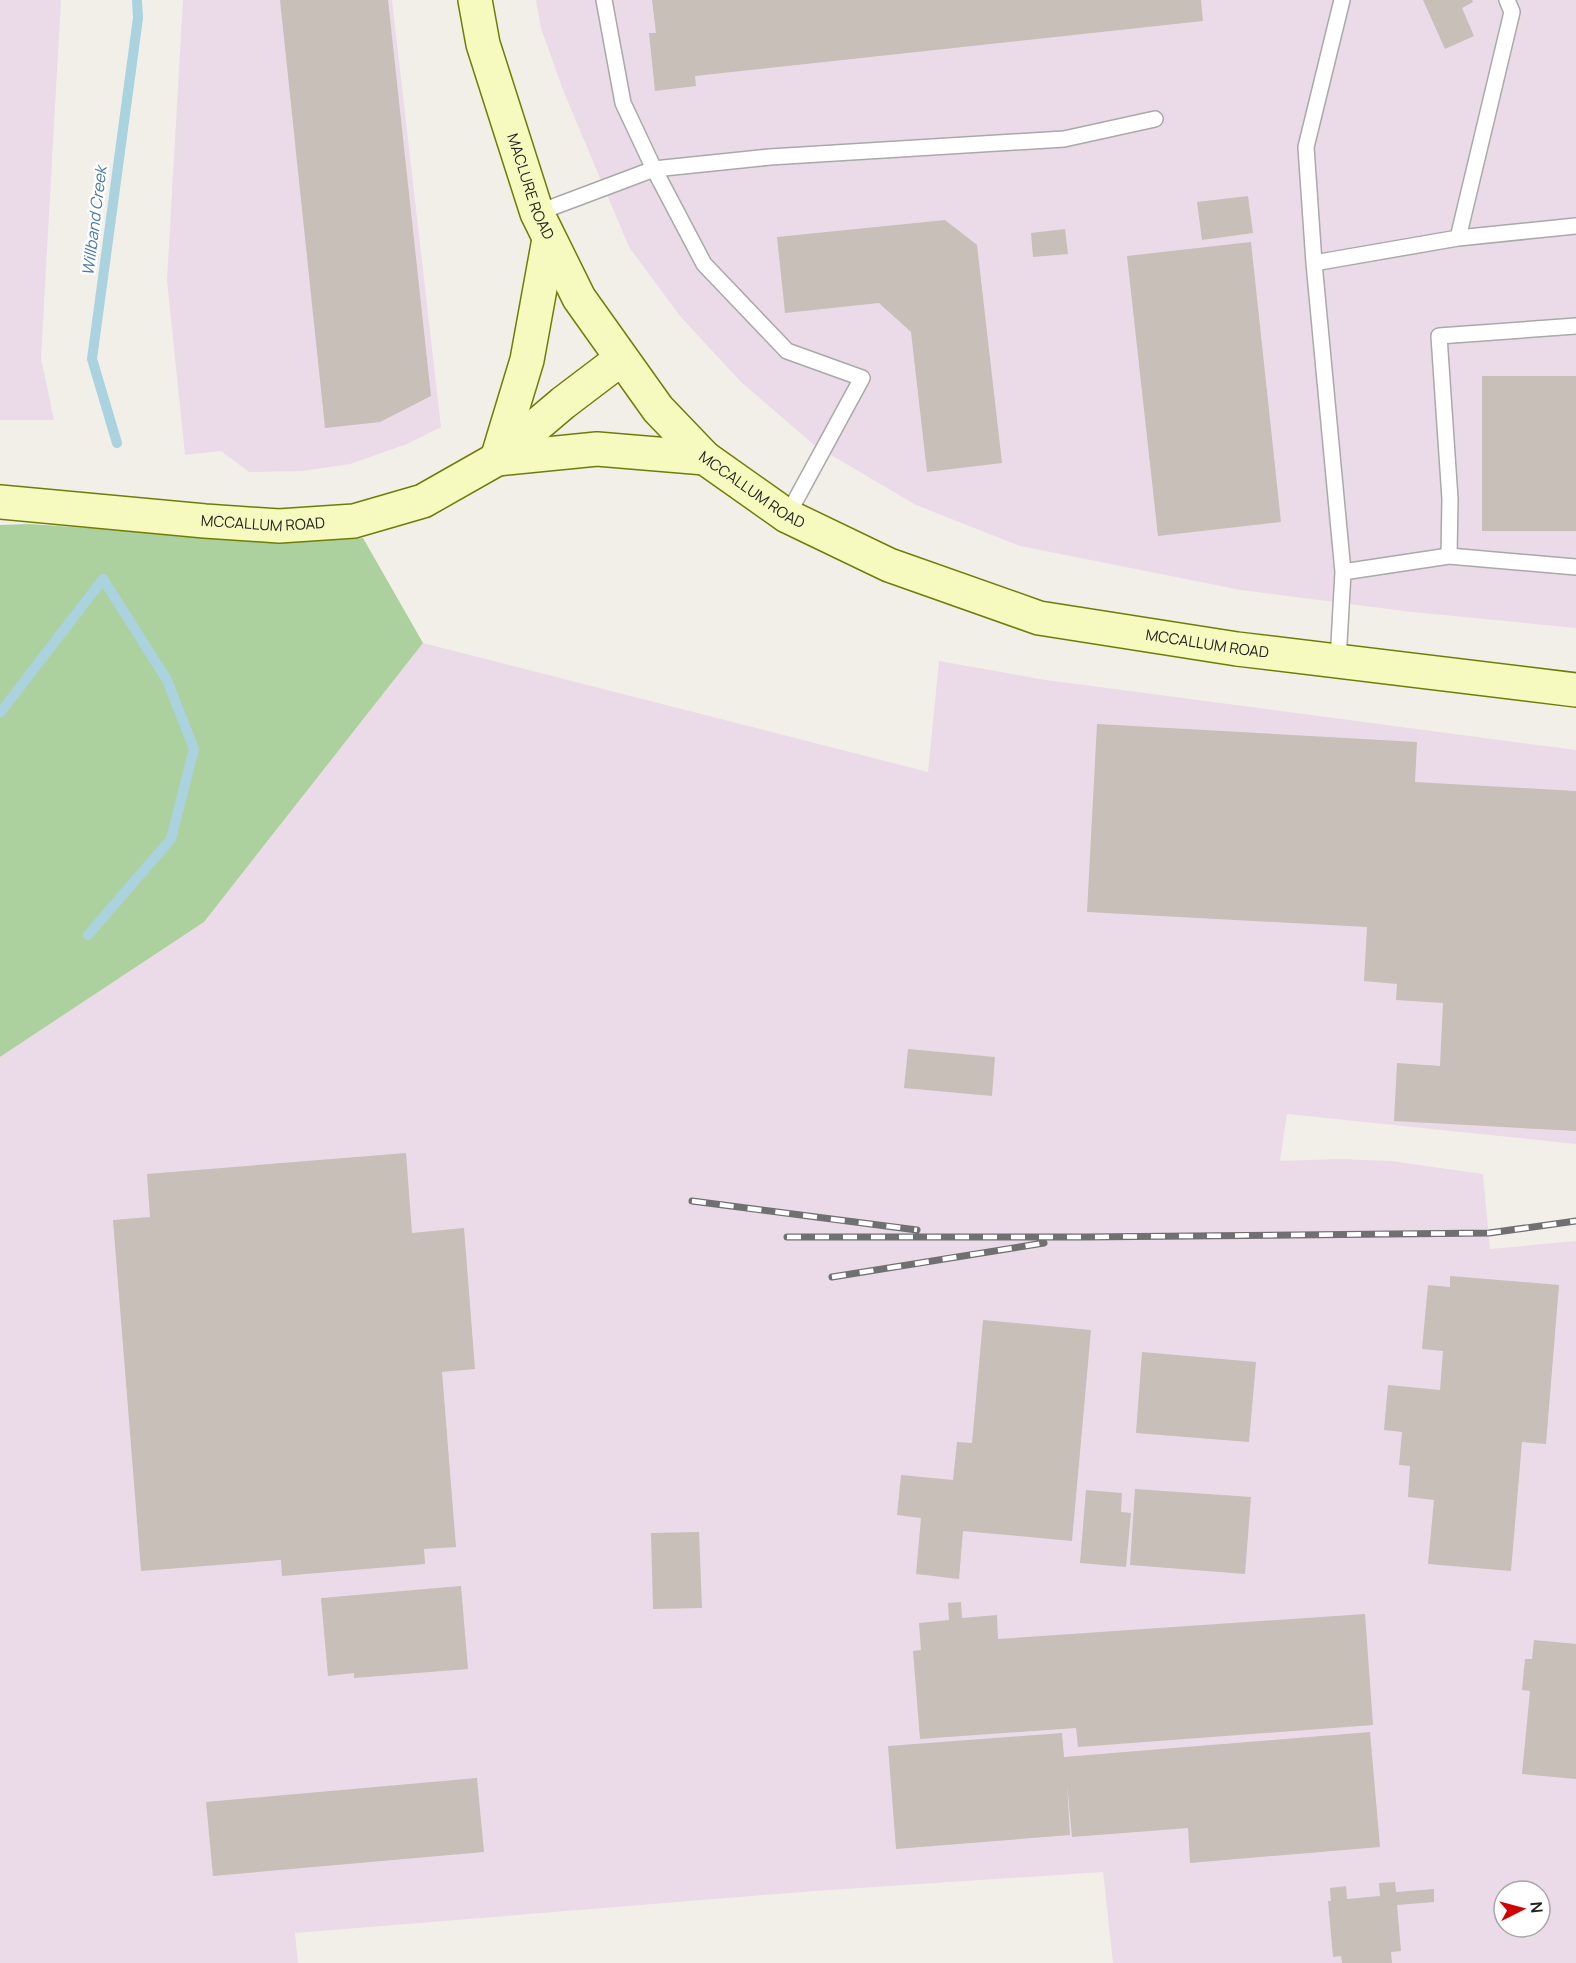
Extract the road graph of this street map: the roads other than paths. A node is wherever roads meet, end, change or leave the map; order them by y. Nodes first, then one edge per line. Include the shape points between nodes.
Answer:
1 (475, 0) edge
2 (604, 0) edge
3 (1342, 0) edge
4 (1507, 0) edge
5 (1155, 119) dead end
6 (654, 169) junction
7 (543, 226) junction
8 (1576, 226) edge
9 (1458, 238) junction
10 (1314, 262) junction
11 (1576, 326) edge
12 (621, 359) junction
13 (705, 458) junction
14 (498, 459) junction
15 (0, 502) edge
16 (787, 516) junction
17 (1449, 556) junction
18 (1576, 567) edge
19 (1343, 572) junction
20 (1338, 661) junction
21 (1576, 690) edge

1 - 7 main road, MACLURE ROAD via 483,44
2 - 6 lane via 623,103
3 - 10 lane via 1306,147
4 - 9 lane via 1512,12
5 - 6 lane via 1064,139 770,157
6 - 7 lane
6 - 16 lane via 704,264 787,351 862,378
7 - 12 main road, MACLURE ROAD via 579,298
7 - 14 main road via 527,360
8 - 9 lane
9 - 10 lane
10 - 19 lane
11 - 17 lane via 1439,336 1450,499
12 - 13 main road, MCCALLUM ROAD via 658,409
12 - 14 main road, MCCALLUM ROAD
13 - 14 main road via 597,448
13 - 16 main road, MCCALLUM ROAD
14 - 15 main road, MCCALLUM ROAD via 423,501 354,521 279,526
16 - 20 main road, MCCALLUM ROAD via 889,566 1039,618
17 - 18 lane
17 - 19 lane
19 - 20 lane
20 - 21 main road, MCCALLUM ROAD

